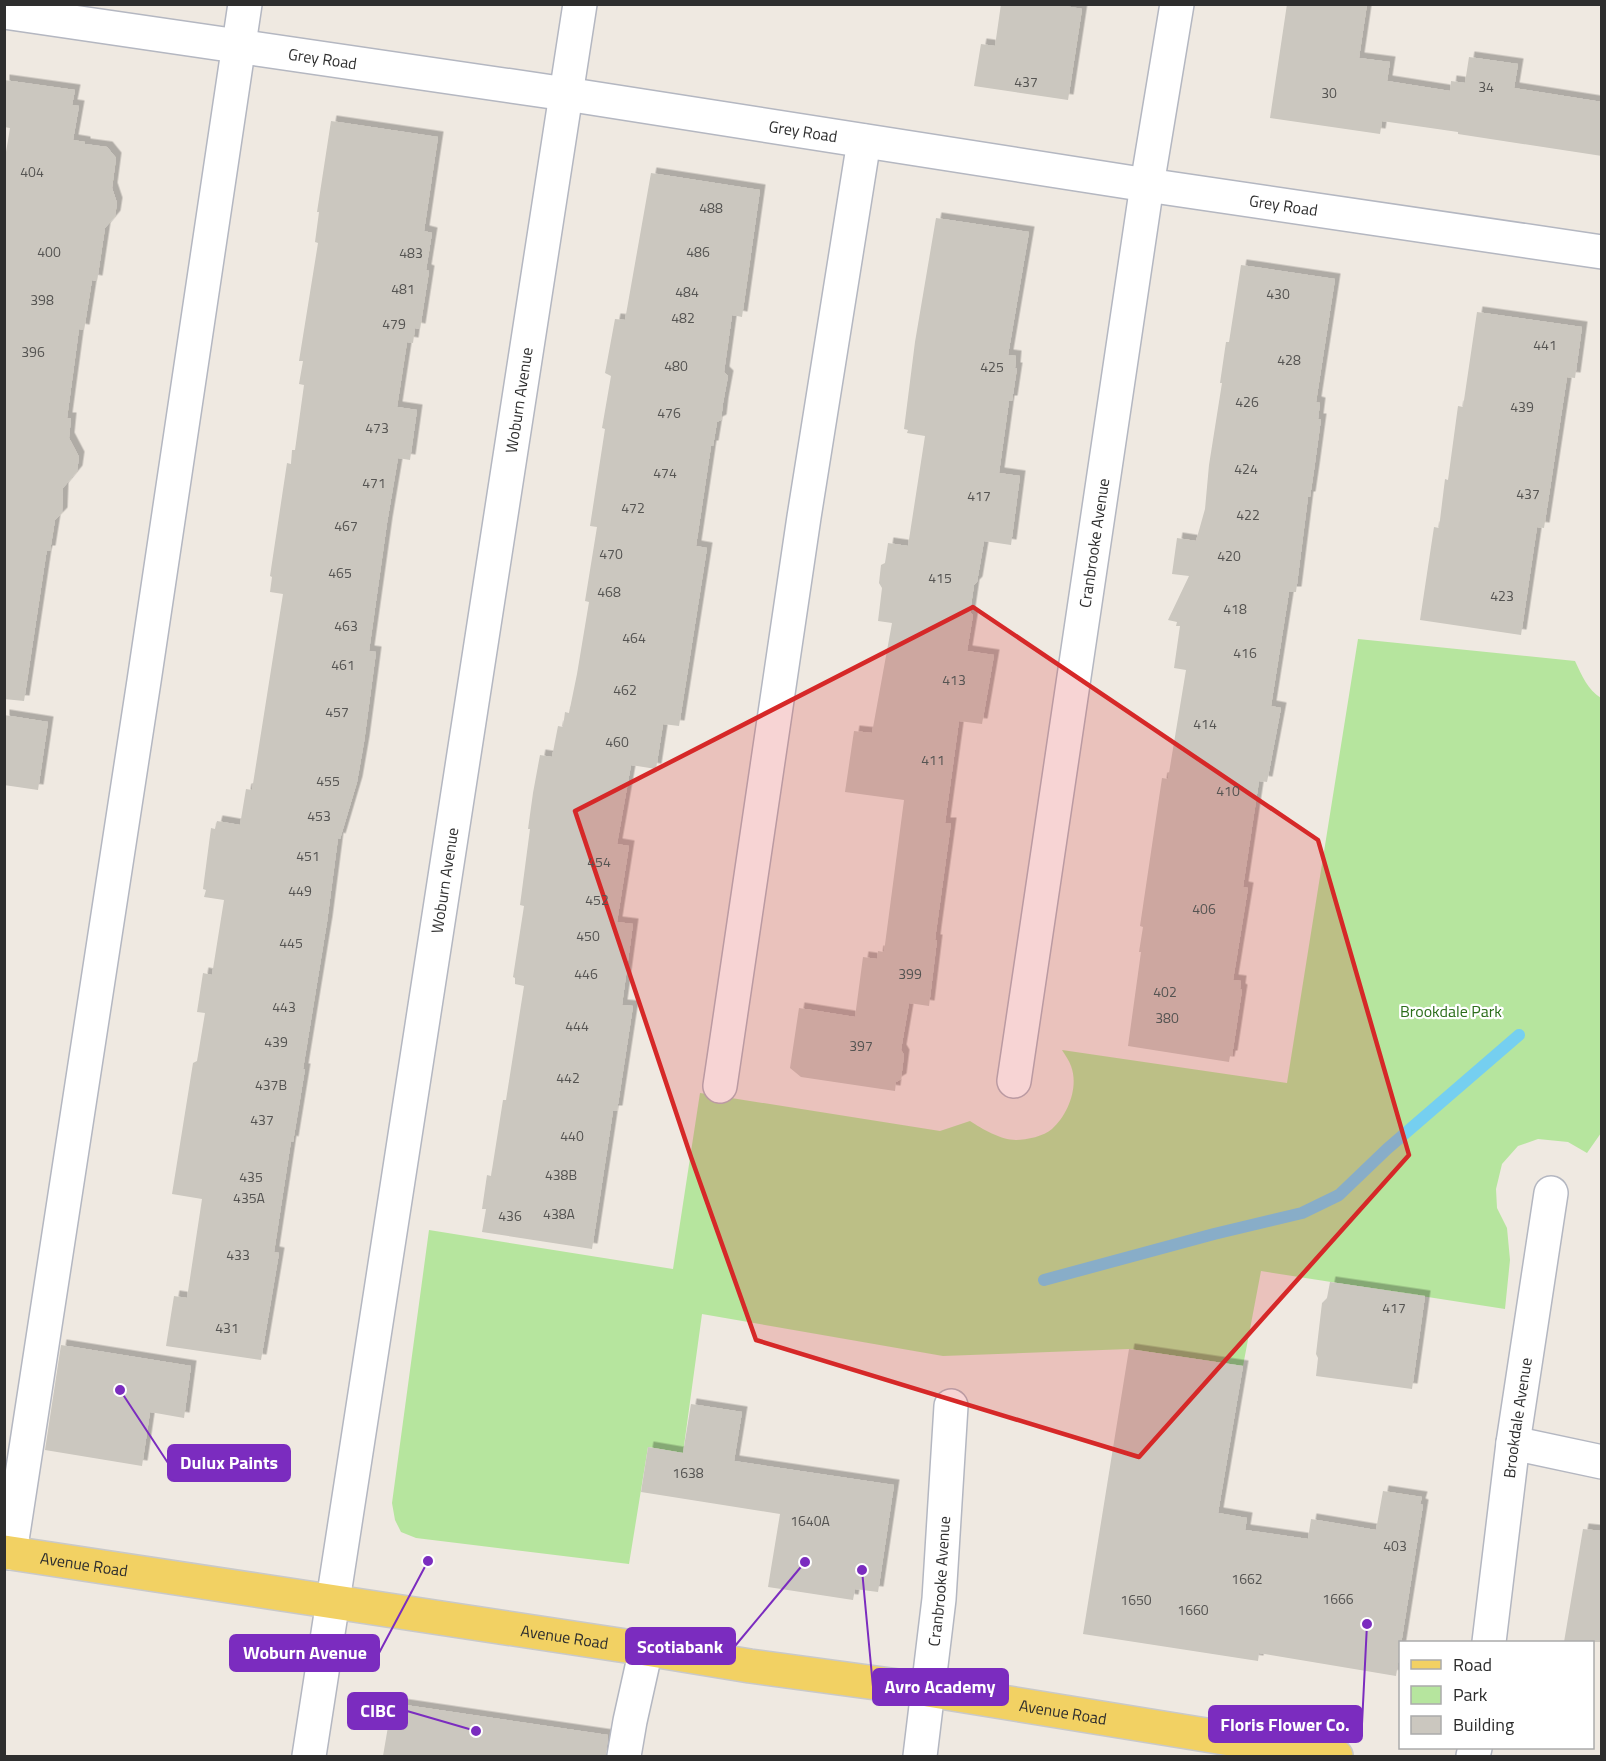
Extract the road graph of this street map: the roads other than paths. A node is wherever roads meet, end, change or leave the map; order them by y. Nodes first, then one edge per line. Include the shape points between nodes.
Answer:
1 (245, 4) edge
2 (579, 4) edge
3 (1177, 4) edge
4 (4, 12) edge
5 (239, 46) junction
6 (566, 94) junction
7 (864, 141) junction
8 (1147, 185) junction
9 (1602, 252) edge
10 (1014, 1081) dead end
11 (720, 1086) dead end
12 (1551, 1193) dead end
13 (951, 1406) dead end
14 (1513, 1443) junction
15 (1602, 1462) edge
16 (8, 1553) edge
17 (333, 1603) junction
18 (1490, 1641) edge
19 (646, 1649) junction
20 (928, 1690) junction
21 (309, 1756) edge
22 (624, 1756) edge
23 (920, 1756) edge
24 (1336, 1756) edge

1 - 5 street
2 - 6 street, Woburn Avenue
3 - 8 street, Cranbrooke Avenue
4 - 5 street, Grey Road
5 - 6 street, Grey Road
5 - 16 street
6 - 7 street, Grey Road
6 - 17 street, Woburn Avenue
7 - 8 street, Grey Road
7 - 11 street
8 - 9 street, Grey Road
8 - 10 street, Cranbrooke Avenue
12 - 14 street, Brookdale Avenue
13 - 20 street, Cranbrooke Avenue via 939,1599
14 - 15 street
14 - 18 street, Brookdale Avenue
16 - 17 main road, Avenue Road
17 - 19 main road, Avenue Road
17 - 21 street, Woburn Avenue
19 - 20 main road, Avenue Road
19 - 22 street
20 - 23 street, Cranbrooke Avenue
20 - 24 main road, Avenue Road

